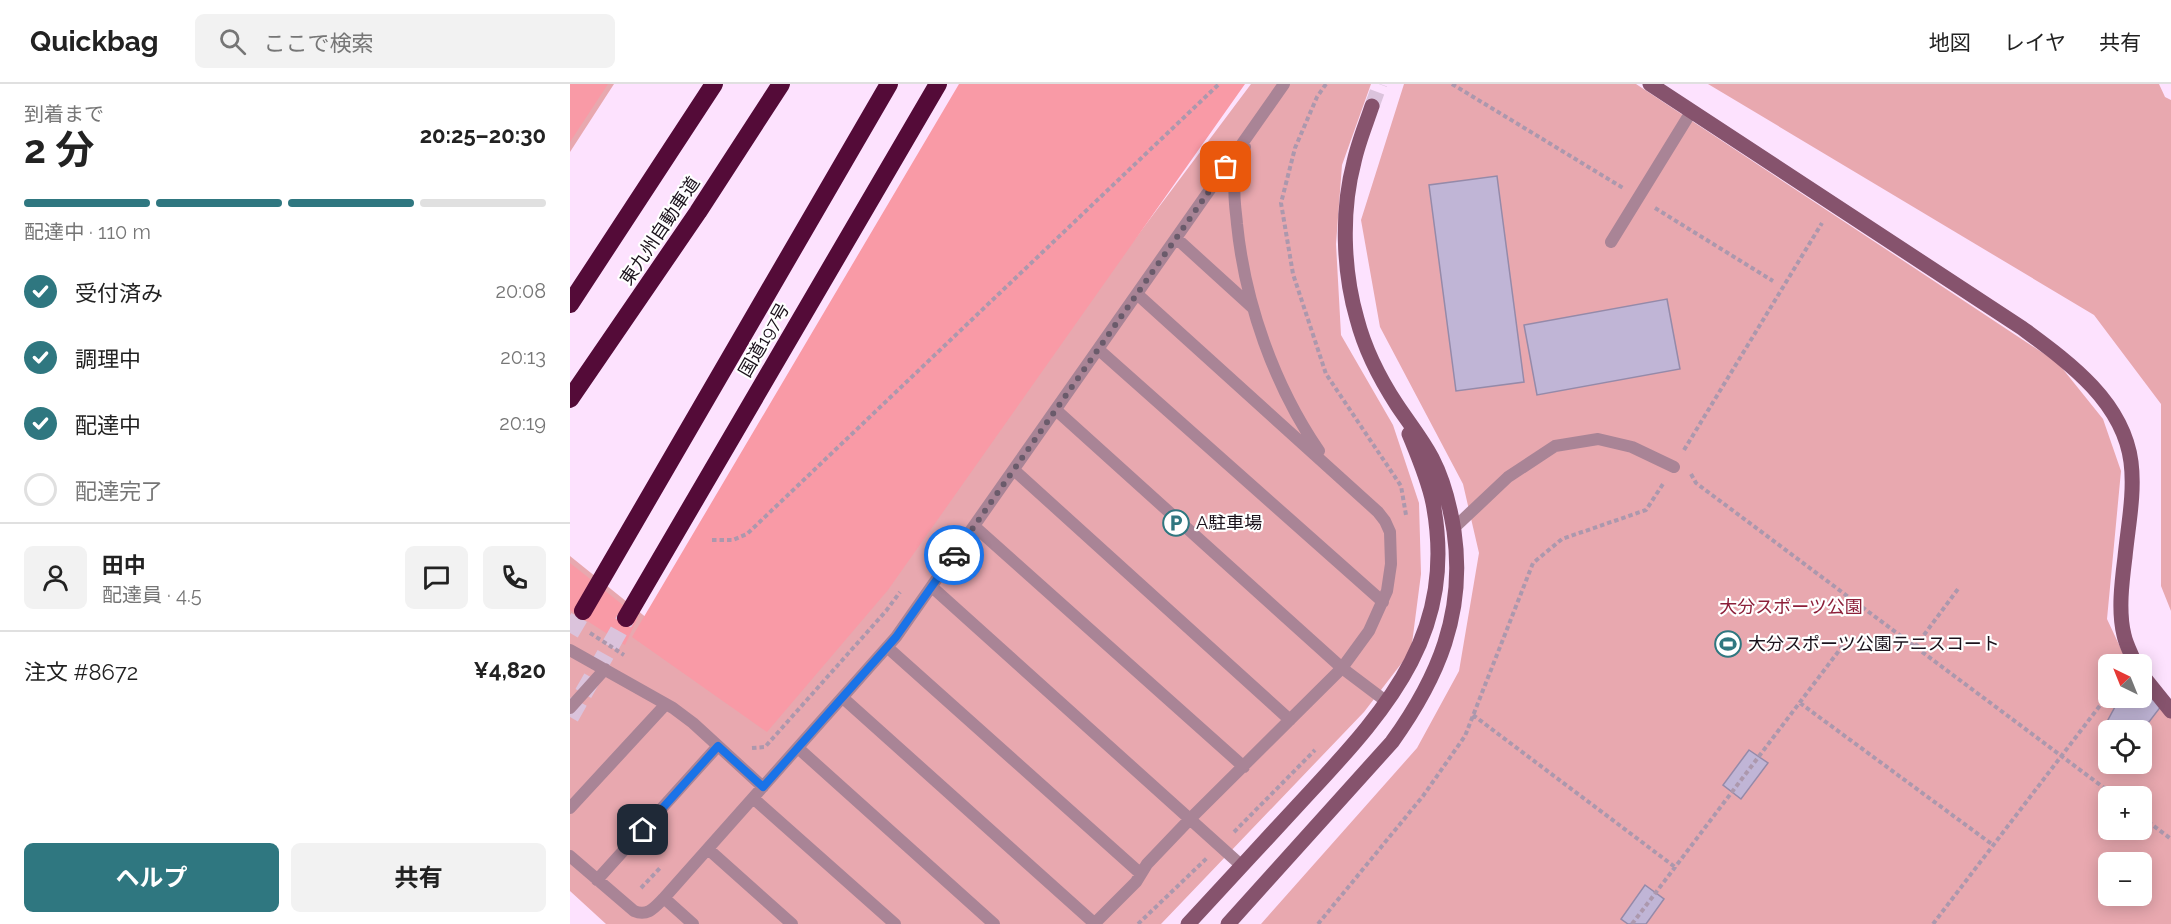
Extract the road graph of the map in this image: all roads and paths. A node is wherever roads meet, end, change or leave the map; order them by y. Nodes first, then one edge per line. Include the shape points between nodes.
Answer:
1 (714, 84) edge
2 (781, 84) edge
3 (889, 84) edge
4 (938, 84) edge
5 (1219, 84) edge
6 (1284, 84) edge
7 (1452, 84) edge
8 (1650, 84) edge
9 (1372, 106) tunnel mouth
10 (1691, 111) junction
11 (1251, 132) junction
12 (1638, 198) junction
13 (1833, 204) junction
14 (1176, 238) junction
15 (1611, 242) dead end
16 (1773, 281) dead end
17 (1137, 294) junction
18 (570, 304) edge
19 (1254, 308) junction
20 (1098, 349) junction
21 (570, 399) edge
22 (1398, 406) junction
23 (1056, 410) junction
24 (1681, 455) junction
25 (1674, 467) junction
26 (1330, 468) junction
27 (1014, 470) junction
28 (975, 526) junction
29 (1454, 528) junction
30 (712, 540) dead end
31 (907, 583) dead end
32 (932, 587) junction
33 (1958, 589) dead end
34 (1383, 602) junction
35 (583, 611) tunnel mouth
36 (626, 618) tunnel mouth
37 (589, 633) dead end
38 (1844, 644) dead end
39 (887, 647) junction
40 (1915, 647) junction
41 (570, 650) edge
42 (2131, 654) edge
43 (628, 657) dead end
44 (1342, 668) junction
45 (604, 669) junction
46 (2152, 687) edge
47 (843, 698) junction
48 (1387, 702) junction
49 (666, 704) junction
50 (1800, 704) junction
51 (570, 708) edge
52 (2098, 708) edge
53 (2171, 711) edge
54 (1473, 715) junction
55 (1290, 720) junction
56 (745, 742) dead end
57 (718, 746) junction
58 (798, 748) junction
59 (2062, 757) junction
60 (1244, 767) junction
61 (2101, 786) edge
62 (763, 787) junction
63 (753, 798) junction
64 (570, 808) edge
65 (1190, 819) junction
66 (2152, 825) edge
67 (2171, 839) edge
68 (1994, 845) junction
69 (708, 849) junction
70 (570, 855) edge
71 (1242, 866) junction
72 (1675, 867) junction
73 (1141, 874) junction
74 (597, 880) junction
75 (664, 898) junction
76 (693, 924) edge
77 (792, 924) edge
78 (895, 924) edge
79 (994, 924) edge
80 (1094, 924) edge
81 (1188, 924) edge
82 (1228, 924) edge
83 (1318, 924) edge
84 (1632, 924) edge
85 (1933, 924) edge

1 - 18 highway, 東九州自動車道
2 - 21 highway, 東九州自動車道
3 - 35 highway, 国道197号
4 - 36 highway, 国道197号
5 - 30 path via 747,534 733,540
6 - 11 lane
7 - 12 path
8 - 10 street
9 - 22 street via 1353,163 1347,261 1356,319 1380,377
10 - 12 lane
10 - 13 street
11 - 14 lane
11 - 19 lane via 1235,183 1239,243
12 - 15 lane
12 - 16 path
13 - 24 path
13 - 42 street via 2068,362 2115,415 2131,461 2122,608 2123,634
14 - 17 lane
14 - 19 lane
17 - 20 lane
17 - 26 lane
19 - 26 lane via 1281,385 1304,430
20 - 23 lane
20 - 34 lane
22 - 29 street via 1433,459
22 - 48 street via 1432,501 1438,556 1431,612 1408,670
23 - 27 lane
23 - 44 lane
24 - 25 path
24 - 40 path via 1696,483
25 - 29 lane via 1632,447 1598,439 1555,446 1508,477
25 - 54 path via 1646,510 1562,540 1533,563
26 - 34 lane via 1378,512 1390,532 1390,579
27 - 28 lane
27 - 55 lane
28 - 32 lane
28 - 60 lane
29 - 82 street via 1457,565 1452,618 1436,669 1420,700 1371,767
31 - 56 path via 765,747 753,749
32 - 39 lane
32 - 65 lane
33 - 40 path
34 - 44 lane via 1370,631
37 - 43 path
38 - 50 path
39 - 47 lane
39 - 73 lane
40 - 59 path
41 - 45 lane
44 - 48 lane
44 - 55 lane
45 - 49 lane
45 - 51 lane
46 - 53 street
47 - 58 lane
47 - 80 lane
48 - 71 street via 1358,741
49 - 57 lane
49 - 64 lane
50 - 68 path
50 - 72 path
52 - 59 path
54 - 72 path
54 - 83 path via 1465,736 1423,796
55 - 60 lane
57 - 62 lane
57 - 74 lane
58 - 62 lane
58 - 79 lane
59 - 61 path
59 - 68 path
60 - 65 lane
62 - 63 lane
63 - 69 lane
63 - 78 lane
65 - 71 lane
65 - 73 lane
66 - 67 path
68 - 85 path
69 - 75 lane
69 - 77 lane
70 - 74 lane
71 - 81 street
72 - 84 path
73 - 80 lane
74 - 75 lane via 639,913 651,911
75 - 76 lane

